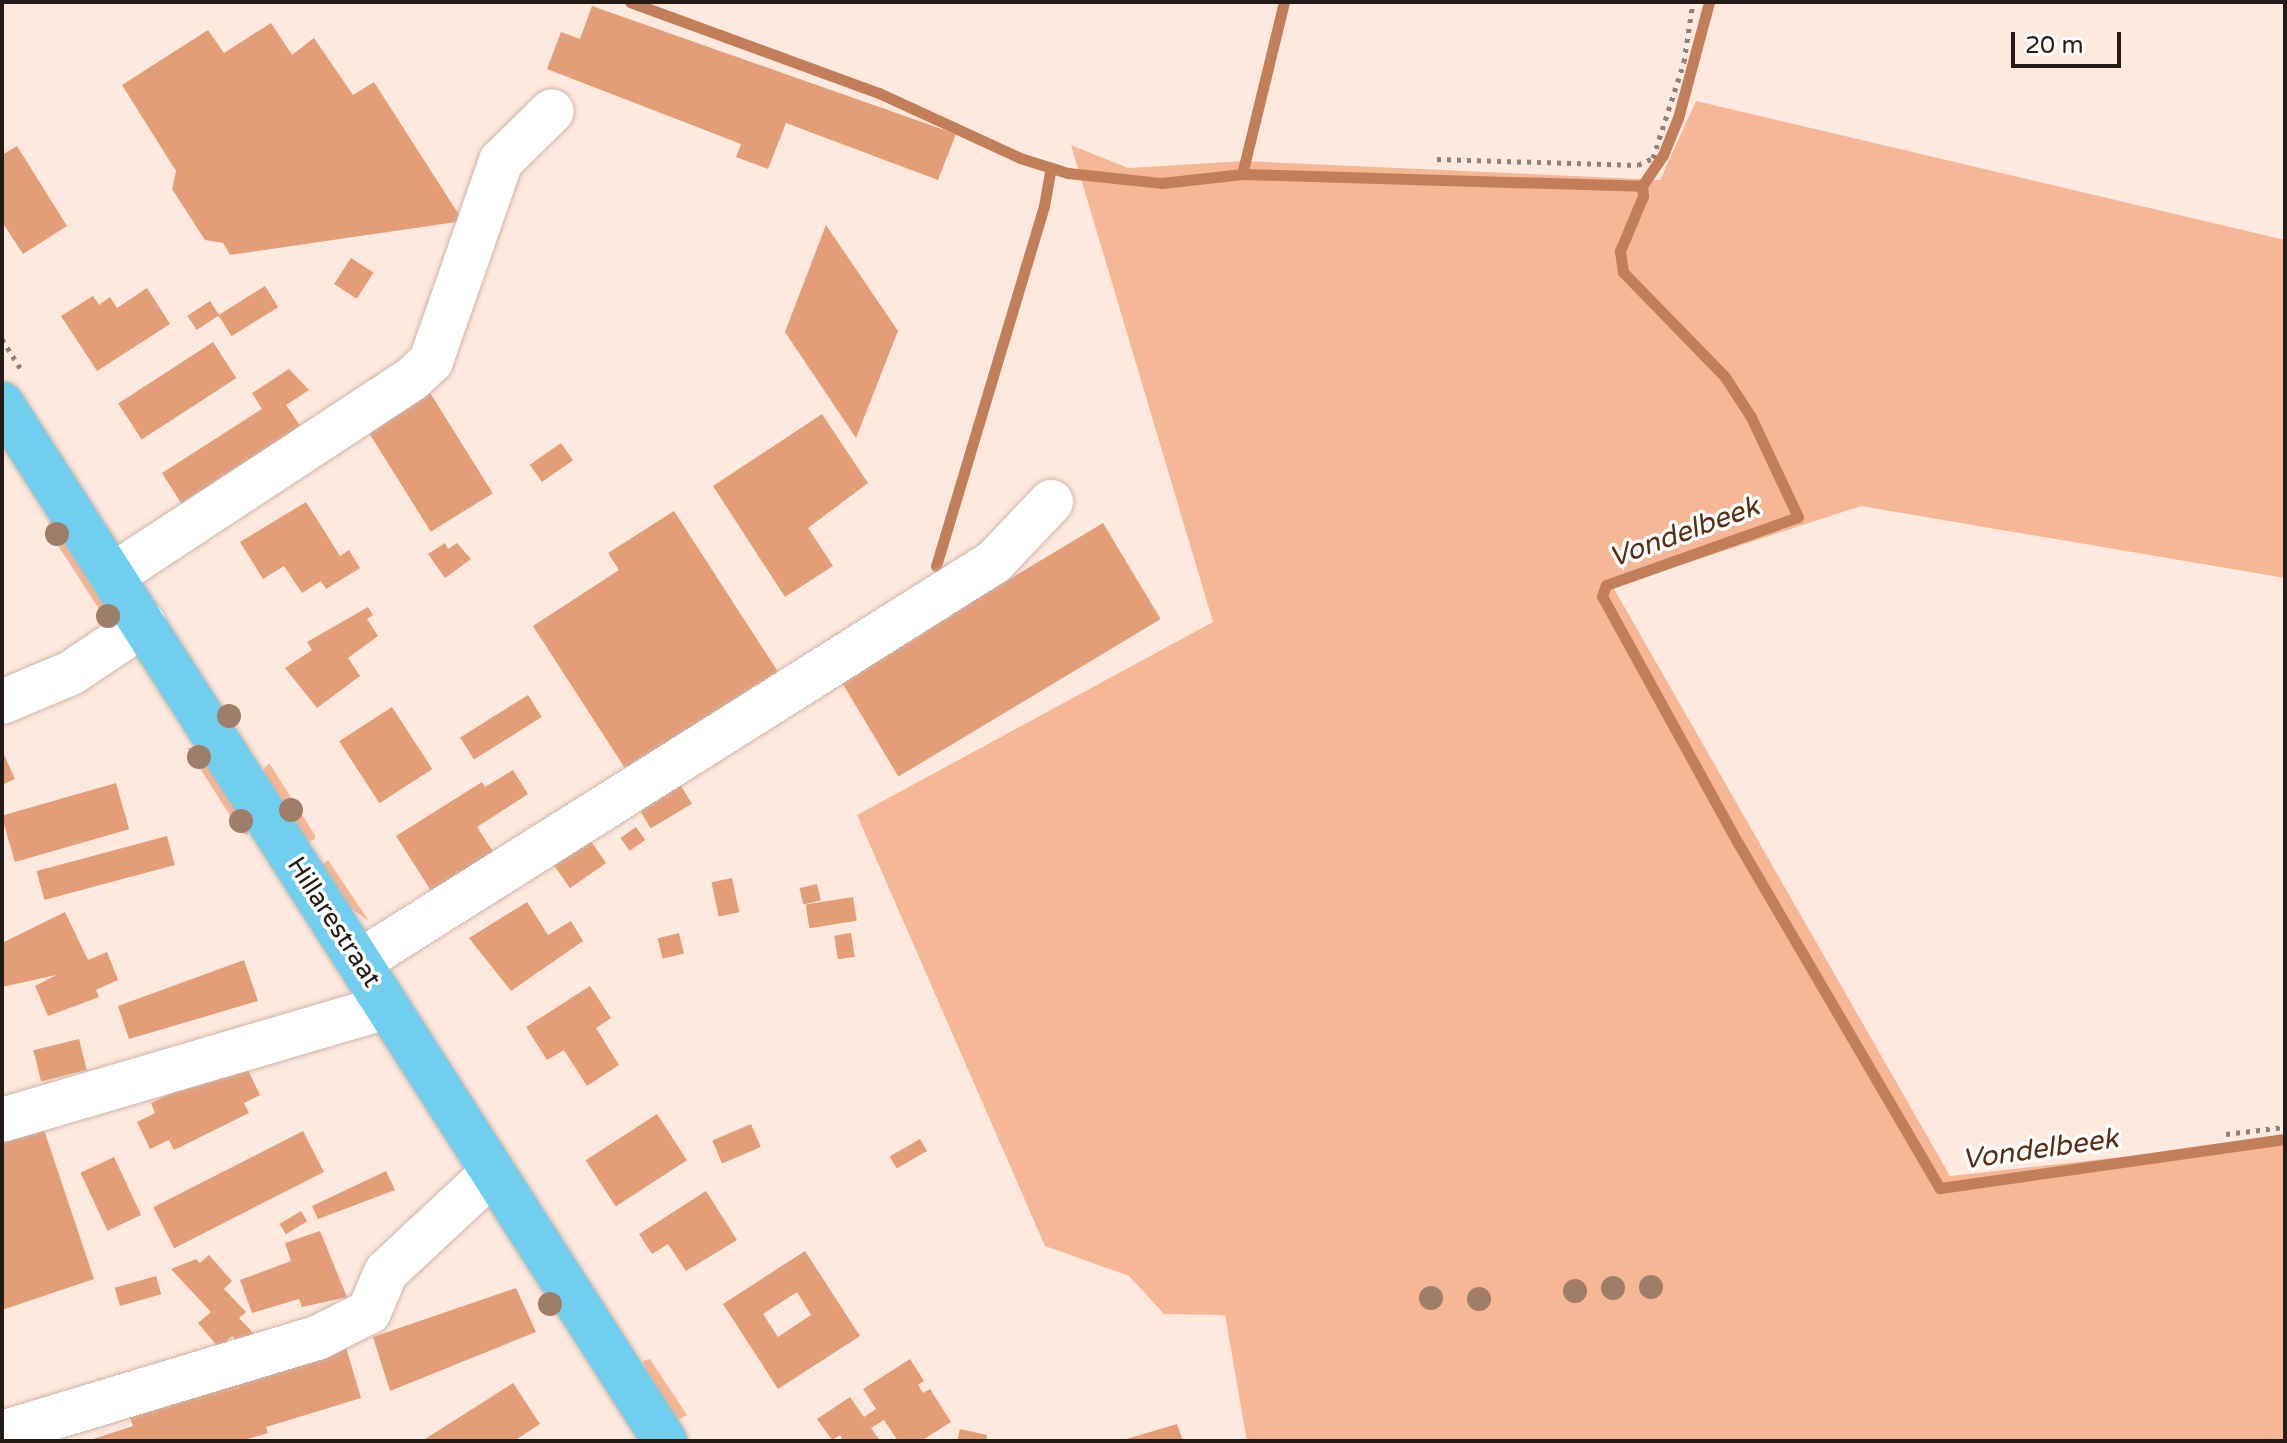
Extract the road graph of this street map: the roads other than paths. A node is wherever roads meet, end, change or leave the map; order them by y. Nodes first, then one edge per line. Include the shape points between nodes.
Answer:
1 (552, 111) dead end
2 (2, 404) edge
3 (1051, 502) dead end
4 (112, 576) junction
5 (144, 624) junction
6 (2, 702) edge
7 (359, 962) junction
8 (387, 1007) junction
9 (2, 1120) edge
10 (492, 1173) junction
11 (2, 1433) edge
12 (665, 1441) edge

1 - 4 lane via 501,161 431,361 413,378
2 - 4 main road, Hillarestraat
3 - 7 lane via 994,562
4 - 5 main road, Hillarestraat
5 - 6 lane via 71,673
5 - 7 main road, Hillarestraat
7 - 8 main road, Hillarestraat
8 - 9 lane
8 - 10 main road, Hillarestraat
10 - 11 lane via 386,1272 369,1312 319,1337
10 - 12 main road, Hillarestraat

